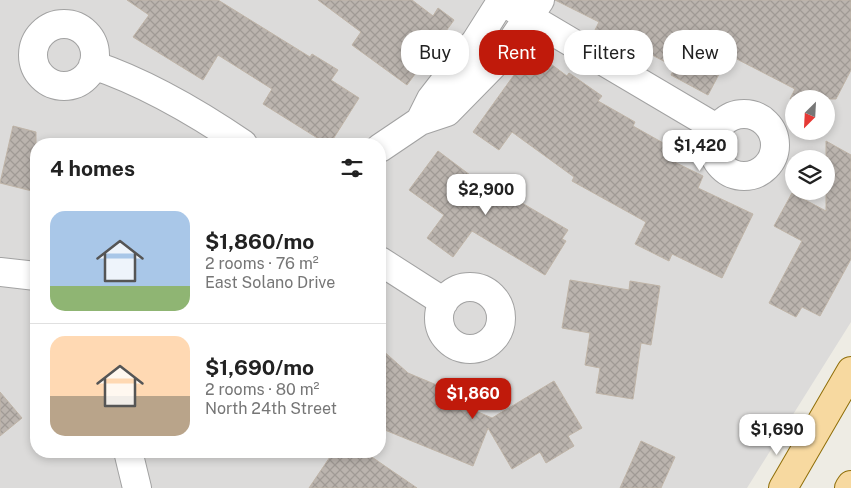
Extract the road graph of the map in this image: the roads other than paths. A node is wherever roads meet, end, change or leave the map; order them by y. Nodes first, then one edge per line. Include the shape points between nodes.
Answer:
1 (501, 0) edge
2 (534, 9) edge
3 (93, 65) dead end
4 (420, 121) junction
5 (718, 129) dead end
6 (233, 138) edge
7 (386, 144) edge
8 (386, 265) edge
9 (0, 272) edge
10 (30, 275) edge
11 (444, 302) dead end
12 (851, 371) edge
13 (130, 458) edge
14 (137, 488) edge
15 (783, 488) edge

1 - 2 street
1 - 4 street via 476,41 431,99
2 - 4 street via 501,57 447,112
2 - 5 street
3 - 6 street via 178,103
4 - 7 street
8 - 11 street
9 - 10 street
12 - 15 main road
13 - 14 street

